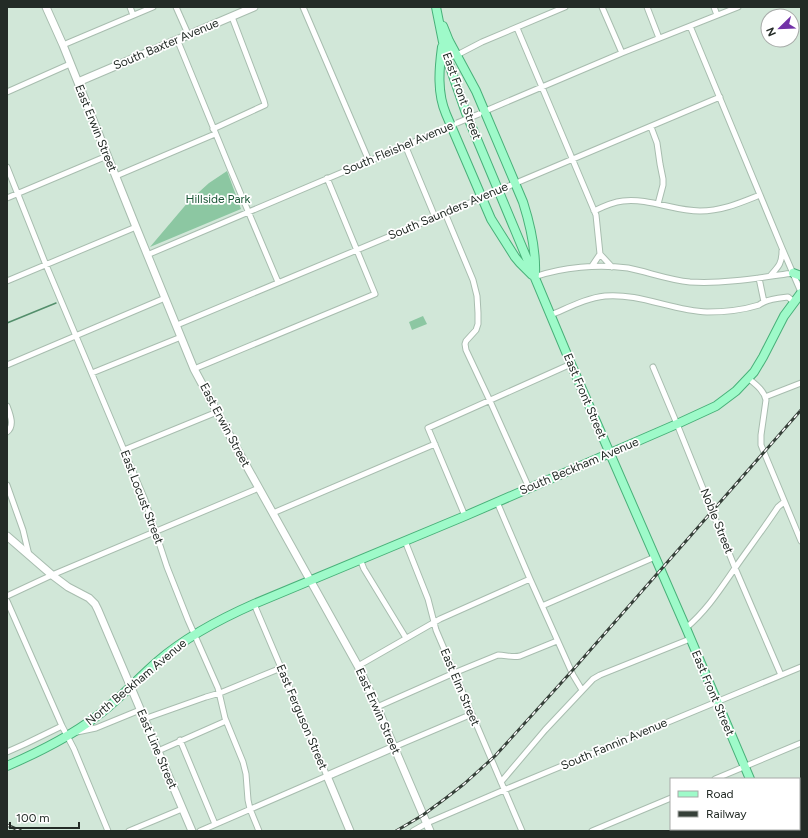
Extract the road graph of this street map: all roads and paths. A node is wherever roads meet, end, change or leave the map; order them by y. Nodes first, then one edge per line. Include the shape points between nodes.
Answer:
1 (46, 7) edge
2 (130, 7) edge
3 (153, 7) edge
4 (176, 7) edge
5 (254, 7) edge
6 (303, 7) edge
7 (436, 7) edge
8 (565, 7) edge
9 (602, 7) edge
10 (646, 7) edge
11 (714, 7) edge
12 (738, 7) edge
13 (133, 15) junction
14 (717, 15) junction
15 (232, 17) junction
16 (690, 26) junction
17 (517, 28) junction
18 (188, 34) junction
19 (659, 38) junction
20 (176, 39) junction
21 (443, 42) junction
22 (63, 45) junction
23 (622, 53) junction
24 (457, 55) junction
25 (70, 64) junction
26 (78, 82) junction
27 (542, 87) junction
28 (7, 92) edge
29 (720, 98) junction
30 (482, 113) junction
31 (454, 125) junction
32 (651, 127) junction
33 (214, 131) junction
34 (405, 146) junction
35 (107, 156) junction
36 (573, 159) junction
37 (369, 161) junction
38 (7, 167) edge
39 (116, 176) junction
40 (327, 178) junction
41 (512, 185) junction
42 (17, 193) junction
43 (760, 195) junction
44 (484, 197) junction
45 (7, 198) edge
46 (658, 204) junction
47 (594, 210) junction
48 (249, 212) junction
49 (445, 213) junction
50 (435, 217) junction
51 (136, 227) junction
52 (782, 248) junction
53 (356, 250) junction
54 (147, 254) junction
55 (600, 254) junction
56 (46, 265) junction
57 (592, 266) junction
58 (612, 267) junction
59 (793, 273) junction
60 (770, 276) junction
61 (801, 276) edge
62 (534, 277) junction
63 (759, 278) junction
64 (7, 281) edge
65 (278, 282) junction
66 (801, 293) edge
67 (165, 298) junction
68 (764, 302) junction
69 (794, 302) junction
70 (551, 315) junction
71 (177, 325) junction
72 (76, 335) junction
73 (181, 337) junction
74 (571, 364) junction
75 (7, 365) edge
76 (653, 367) dead end
77 (194, 369) junction
78 (92, 373) junction
79 (748, 378) junction
80 (801, 383) edge
81 (765, 397) junction
82 (490, 401) junction
83 (7, 406) edge
84 (218, 412) junction
85 (677, 424) junction
86 (7, 432) edge
87 (435, 444) junction
88 (124, 450) junction
89 (610, 453) junction
90 (7, 485) edge
91 (259, 488) junction
92 (529, 488) junction
93 (497, 502) junction
94 (784, 502) junction
95 (273, 513) junction
96 (465, 516) junction
97 (155, 532) junction
98 (7, 536) edge
99 (405, 541) junction
100 (801, 541) edge
101 (29, 556) junction
102 (655, 557) junction
103 (360, 560) junction
104 (735, 568) junction
105 (52, 575) junction
106 (530, 579) junction
107 (310, 580) junction
108 (7, 596) edge
109 (7, 601) edge
110 (254, 604) junction
111 (542, 606) junction
112 (434, 622) junction
113 (686, 628) junction
114 (194, 634) junction
115 (406, 638) junction
116 (690, 639) junction
117 (557, 640) junction
118 (358, 666) junction
119 (801, 667) edge
120 (281, 668) junction
121 (454, 673) junction
122 (781, 675) junction
123 (131, 687) junction
124 (582, 690) junction
125 (220, 693) junction
126 (717, 701) junction
127 (378, 707) junction
128 (140, 710) junction
129 (472, 714) junction
130 (144, 719) junction
131 (226, 721) junction
132 (62, 726) junction
133 (71, 734) junction
134 (180, 740) junction
135 (801, 743) edge
136 (394, 747) junction
137 (158, 751) junction
138 (7, 752) edge
139 (7, 766) edge
140 (745, 767) junction
141 (327, 776) junction
142 (718, 778) edge
143 (750, 778) edge
144 (501, 782) junction
145 (504, 790) junction
146 (670, 798) edge
147 (182, 809) junction
148 (250, 809) junction
149 (427, 823) junction
150 (215, 824) junction
151 (108, 831) edge
152 (129, 831) edge
153 (192, 831) edge
154 (200, 831) edge
155 (259, 831) edge
156 (350, 831) edge
157 (413, 831) edge
158 (430, 831) edge
159 (522, 831) edge
160 (592, 831) edge

1 - 22 main road, East Erwin Street
2 - 13 street
3 - 13 street
4 - 18 street
5 - 15 main road, South Baxter Avenue
6 - 37 street
7 - 21 main road, East Front Street
7 - 24 main road
8 - 17 street
9 - 23 street
10 - 19 street
11 - 14 street
12 - 14 street, South Fleishel Avenue
13 - 22 street
14 - 16 street, South Fleishel Avenue
15 - 18 main road, South Baxter Avenue
15 - 33 street via 265,105
16 - 19 street, South Fleishel Avenue
16 - 29 street
17 - 24 street
17 - 27 street
18 - 20 main road, South Baxter Avenue
19 - 23 street, South Fleishel Avenue
20 - 26 main road, South Baxter Avenue
20 - 33 street
21 - 31 main road via 440,94 443,108
21 - 62 main road, East Front Street via 453,80
22 - 25 main road, East Erwin Street
23 - 27 street, South Fleishel Avenue
24 - 30 main road via 471,80
25 - 26 main road, East Erwin Street
25 - 28 street
26 - 35 main road, East Erwin Street
27 - 30 street, South Fleishel Avenue
27 - 36 street
29 - 32 street, South Saunders Avenue
29 - 43 street
30 - 31 street, South Fleishel Avenue, bridge
30 - 41 main road
31 - 34 street, South Fleishel Avenue
31 - 44 main road
32 - 36 street, South Saunders Avenue
32 - 46 street via 656,139 663,179
33 - 39 street
33 - 48 street
34 - 37 street, South Fleishel Avenue
34 - 50 street
35 - 39 main road, East Erwin Street
35 - 42 street
36 - 41 street, South Saunders Avenue
36 - 47 street
37 - 40 street, South Fleishel Avenue
38 - 42 street, East Locust Street
39 - 51 main road, East Erwin Street
40 - 48 street, South Fleishel Avenue
40 - 53 street
41 - 44 street, South Saunders Avenue, bridge
41 - 62 main road via 527,216 535,256
42 - 45 street
42 - 56 street, East Locust Street
43 - 46 street via 730,206 708,210 687,210
43 - 52 street
44 - 49 street, South Saunders Avenue
44 - 62 main road via 495,226 520,263
46 - 47 street via 636,200 623,201
47 - 55 street
48 - 54 street, South Fleishel Avenue
48 - 65 street
49 - 50 street, South Saunders Avenue
49 - 82 street via 476,290 478,324 466,341 465,347
50 - 53 street, South Saunders Avenue
51 - 54 main road, East Erwin Street
51 - 56 street
52 - 59 street
52 - 60 street via 782,259
53 - 65 street, South Saunders Avenue
53 - 77 street via 375,294
54 - 67 main road, East Erwin Street
55 - 57 street
55 - 58 street
56 - 64 street
56 - 72 street, East Locust Street
57 - 58 street
57 - 62 street via 544,273
58 - 63 street via 628,268 688,282
59 - 60 street
59 - 61 main road
59 - 66 street
60 - 63 street
62 - 70 main road, East Front Street
63 - 68 street
65 - 71 street, South Saunders Avenue
66 - 69 main road, South Beckham Avenue
67 - 71 main road, East Erwin Street
67 - 72 street
68 - 69 street via 788,297
68 - 70 street via 734,310 707,312 623,296 606,296 585,301
69 - 79 main road, South Beckham Avenue
70 - 74 main road, East Front Street
71 - 73 main road, East Erwin Street
72 - 75 street
72 - 78 street, East Locust Street
73 - 77 main road, East Erwin Street
73 - 78 street
74 - 82 street
74 - 89 main road, East Front Street
76 - 85 street, Noble Street
77 - 84 main road, East Erwin Street
78 - 88 street, East Locust Street
79 - 81 street
79 - 85 main road, South Beckham Avenue via 720,403
80 - 81 street
81 - 94 street via 761,445
82 - 87 street via 428,428
82 - 92 street
83 - 86 street via 12,424
84 - 88 street
84 - 91 main road, East Erwin Street
85 - 89 main road, South Beckham Avenue
85 - 104 street, Noble Street
87 - 95 street
87 - 96 street
88 - 97 street, East Locust Street
89 - 92 main road, South Beckham Avenue
89 - 102 main road, East Front Street
90 - 101 street
91 - 95 main road, East Erwin Street
91 - 97 street
92 - 93 main road, South Beckham Avenue
93 - 96 main road, South Beckham Avenue
93 - 106 street
94 - 100 street
94 - 104 street
95 - 107 main road, East Erwin Street
96 - 99 main road, South Beckham Avenue
97 - 105 street
97 - 114 street, East Locust Street
98 - 101 main road, East Line Street
99 - 103 main road, South Beckham Avenue
99 - 112 street, East Elm Street via 428,599
101 - 105 main road, East Line Street
102 - 111 street
102 - 113 main road, East Front Street
103 - 107 main road, South Beckham Avenue
103 - 115 street
104 - 113 street via 704,611
104 - 122 street, Noble Street
105 - 108 street
105 - 123 main road, East Line Street via 95,604
106 - 111 street
106 - 112 street
107 - 110 main road, North Beckham Avenue
107 - 118 main road, East Erwin Street
109 - 132 street
110 - 114 main road, North Beckham Avenue
110 - 120 street, East Ferguson Street
111 - 117 street
112 - 115 street
112 - 121 street, East Elm Street
113 - 116 main road, East Front Street
114 - 123 main road, North Beckham Avenue
114 - 125 street, East Locust Street
115 - 118 street
116 - 124 street via 600,675
116 - 126 main road, East Front Street
117 - 121 street via 520,656 498,655
117 - 124 street via 575,681
118 - 127 main road, East Erwin Street
119 - 122 street, South Fannin Avenue
120 - 125 street
120 - 141 street, East Ferguson Street
121 - 127 street
121 - 129 street, East Elm Street
122 - 126 street, South Fannin Avenue
123 - 128 main road, East Line Street
123 - 133 main road, North Beckham Avenue via 91,721
124 - 144 street
125 - 130 street
125 - 131 street, East Locust Street
126 - 140 main road, East Front Street
126 - 145 street, South Fannin Avenue
127 - 136 main road, East Erwin Street
128 - 130 main road, East Line Street
128 - 133 street via 96,728
129 - 136 street
129 - 144 street, East Elm Street
130 - 137 main road, East Line Street
131 - 134 street
131 - 148 street, East Locust Street via 245,768
132 - 133 street
132 - 138 street
133 - 139 main road, North Beckham Avenue
133 - 151 street via 74,749
134 - 137 street
134 - 150 street
135 - 140 street
136 - 141 main road
136 - 149 main road, East Erwin Street
137 - 147 main road, East Line Street
140 - 142 street
140 - 143 main road, East Front Street
141 - 148 street
141 - 156 main road, East Ferguson Street
144 - 145 street, East Elm Street
145 - 149 street, South Fannin Avenue
145 - 159 street, East Elm Street
146 - 160 street
147 - 152 street
147 - 153 main road, East Line Street
148 - 150 street
148 - 155 street, East Locust Street
149 - 157 street, South Fannin Avenue
149 - 158 main road, East Erwin Street
150 - 154 street

